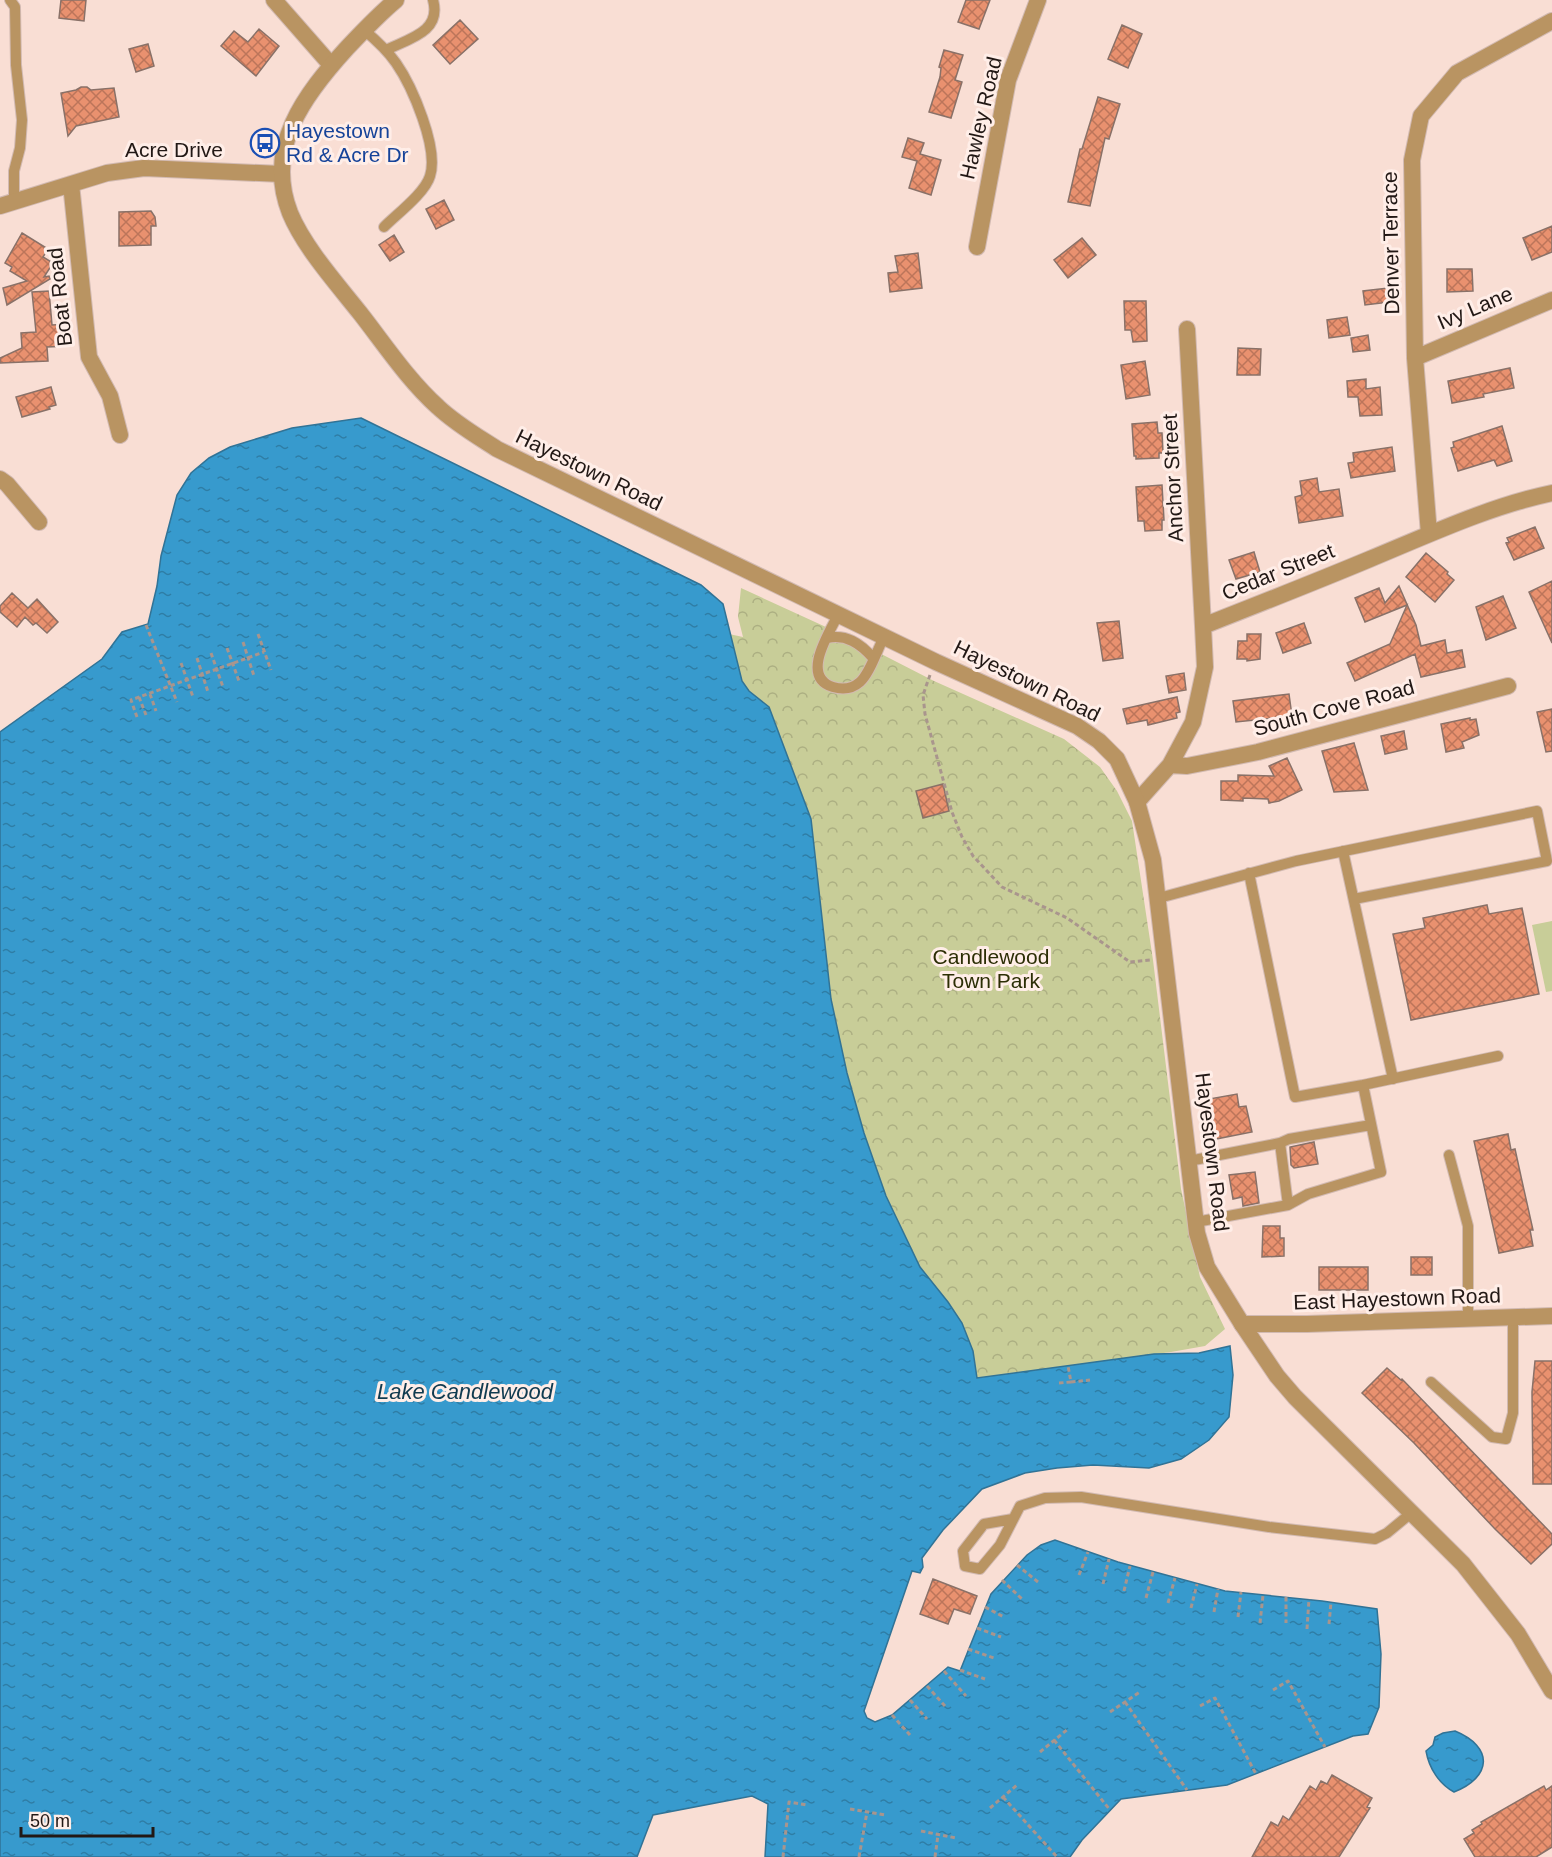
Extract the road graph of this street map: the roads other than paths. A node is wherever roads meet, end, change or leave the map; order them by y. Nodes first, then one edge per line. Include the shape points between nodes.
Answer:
1 (10, 0) edge
2 (274, 0) edge
3 (396, 0) edge
4 (433, 0) edge
5 (1038, 0) edge
6 (1552, 21) edge
7 (364, 30) junction
8 (386, 50) junction
9 (331, 65) junction
10 (281, 174) junction
11 (71, 184) junction
12 (7, 204) edge
13 (384, 227) dead end
14 (977, 247) dead end
15 (1552, 300) edge
16 (1187, 328) dead end
17 (1415, 357) junction
18 (120, 435) dead end
19 (0, 479) edge
20 (1552, 493) edge
21 (39, 522) dead end
22 (1430, 534) junction
23 (838, 615) junction
24 (1203, 626) junction
25 (884, 637) junction
26 (826, 638) junction
27 (873, 658) junction
28 (1509, 686) dead end
29 (1170, 765) junction
30 (1137, 802) junction
31 (1343, 851) junction
32 (1249, 873) junction
33 (1159, 898) junction
34 (1354, 899) junction
35 (1498, 1056) dead end
36 (1393, 1079) junction
37 (1362, 1085) junction
38 (1371, 1125) junction
39 (1280, 1143) junction
40 (1449, 1155) dead end
41 (1189, 1161) junction
42 (1288, 1205) junction
43 (1196, 1222) junction
44 (1552, 1316) edge
45 (1513, 1318) junction
46 (1468, 1320) junction
47 (1242, 1324) junction
48 (1431, 1382) dead end
49 (1410, 1514) junction
50 (1013, 1519) junction
51 (1552, 1691) edge

1 - 12 lane via 15,8 22,120
2 - 9 street
3 - 7 street, Hayestown Road
4 - 8 lane via 433,22 426,30
5 - 14 street, Hawley Road via 1008,80
6 - 17 street, Denver Terrace via 1458,73 1421,116 1412,160
7 - 8 lane
7 - 9 street, Hayestown Road
8 - 13 lane via 421,110 431,152 430,176 421,191
9 - 10 street, Hayestown Road via 302,103 293,122
10 - 11 street, Acre Drive via 144,168 107,173
10 - 23 street, Hayestown Road via 297,228 412,379 465,429 497,449
11 - 12 street, Acre Drive
11 - 18 street, Boat Road via 89,357 110,396
15 - 17 street, Ivy Lane
16 - 24 street, Anchor Street
17 - 22 street, Denver Terrace
19 - 21 street
20 - 22 street, Cedar Street
22 - 24 street, Cedar Street
23 - 25 street, Hayestown Road
23 - 26 lane
24 - 29 street, Cedar Street via 1205,667 1193,722
25 - 27 lane
25 - 30 street, Hayestown Road via 1077,726 1117,759
26 - 27 lane via 837,636 854,641
26 - 27 lane via 817,665 822,680 831,687 847,689 860,682
28 - 29 street, South Cove Road via 1258,752 1186,766
29 - 30 street, Cedar Street
30 - 33 street, Hayestown Road
31 - 32 lane
31 - 34 lane
31 - 34 lane via 1537,811 1547,861
32 - 33 lane
32 - 37 lane via 1295,1097
33 - 41 street, Hayestown Road
34 - 36 lane
35 - 36 lane
36 - 37 lane
37 - 38 lane
38 - 39 lane
38 - 42 lane via 1382,1172 1308,1194
39 - 41 lane
39 - 42 lane
40 - 46 lane via 1468,1226
41 - 43 street, Hayestown Road
42 - 43 lane
43 - 47 street, Hayestown Road via 1207,1267
44 - 45 street, East Hayestown Road
45 - 46 street, East Hayestown Road
45 - 48 lane via 1513,1413 1506,1439 1492,1437
46 - 47 street, East Hayestown Road
47 - 49 street, Hayestown Road via 1295,1397
49 - 50 lane via 1375,1539 1269,1527 1081,1497 1045,1498 1020,1506
49 - 51 street, Hayestown Road via 1463,1564 1518,1634
50 - 50 lane via 1000,1545 980,1569 965,1566 963,1551 984,1524

